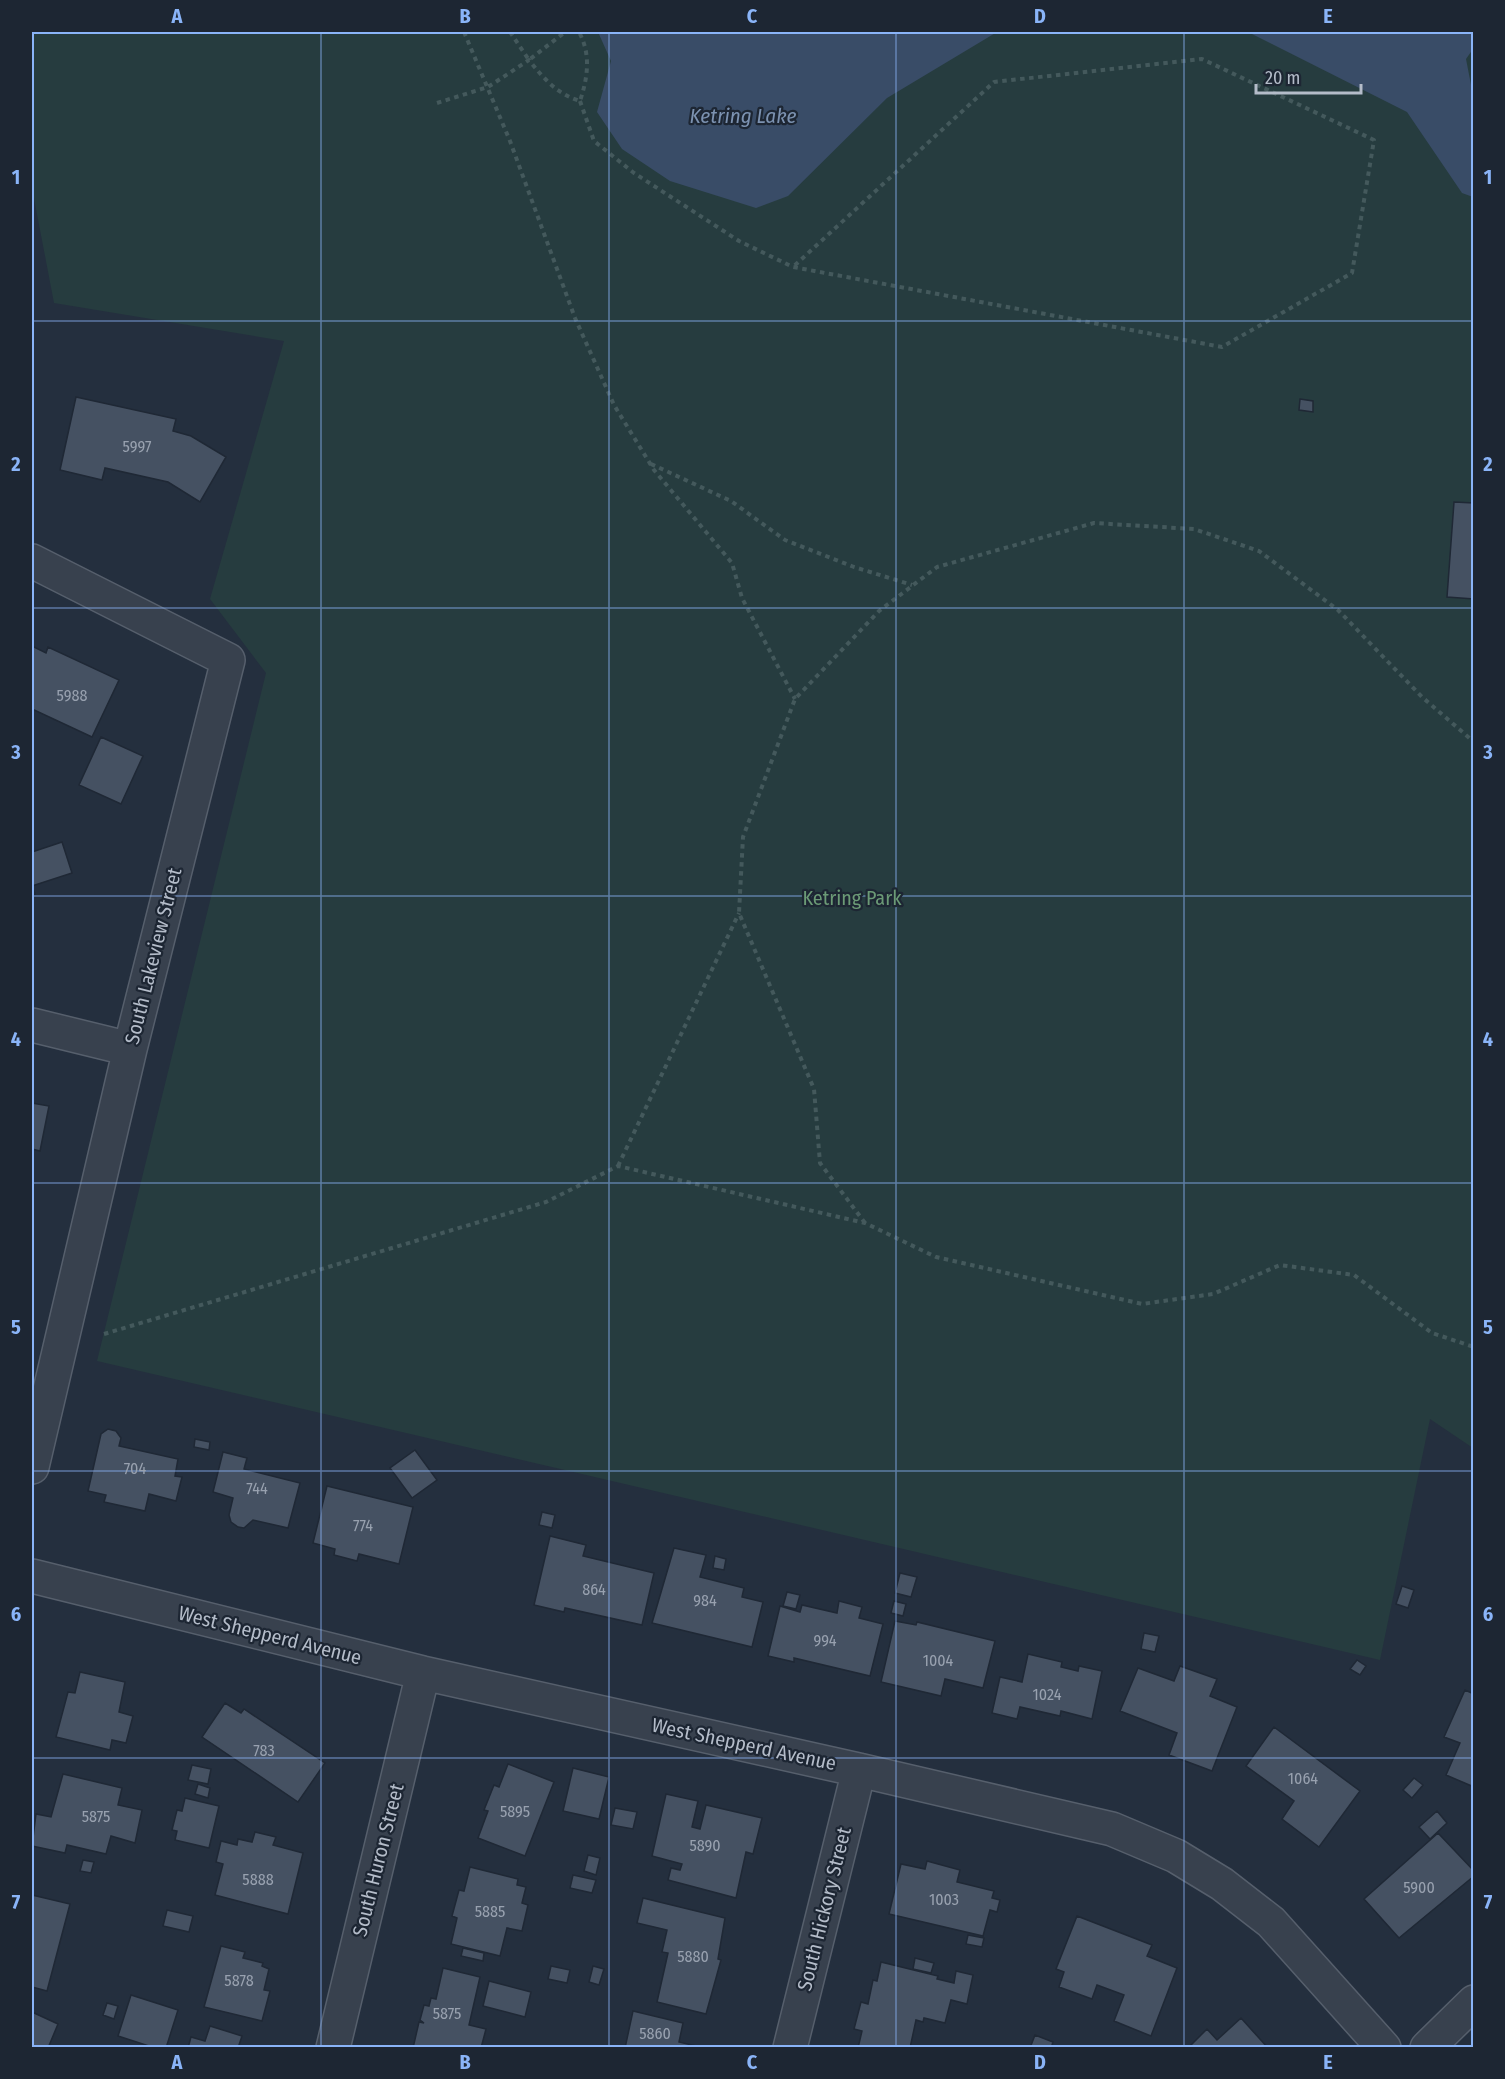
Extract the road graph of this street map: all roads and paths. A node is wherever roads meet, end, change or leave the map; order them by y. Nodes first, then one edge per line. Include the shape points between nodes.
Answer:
1 (466, 32) edge
2 (510, 32) edge
3 (565, 32) edge
4 (579, 32) edge
5 (530, 60) junction
6 (488, 87) junction
7 (580, 101) junction
8 (437, 103) dead end
9 (793, 267) junction
10 (650, 464) junction
11 (32, 561) edge
12 (913, 585) junction
13 (795, 699) junction
14 (1473, 742) edge
15 (739, 913) junction
16 (32, 1025) edge
17 (130, 1049) junction
18 (618, 1166) junction
19 (865, 1223) junction
20 (104, 1334) dead end
21 (1473, 1347) edge
22 (32, 1467) edge
23 (32, 1576) edge
24 (423, 1673) junction
25 (859, 1770) junction
26 (1473, 2002) edge
27 (333, 2048) edge
28 (790, 2048) edge
29 (1384, 2048) edge
30 (1427, 2048) edge

1 - 6 path
2 - 5 path
3 - 5 path
4 - 7 path via 588,64
5 - 6 path
5 - 7 path via 547,83
6 - 8 path
6 - 10 path via 575,318 614,405
7 - 9 path via 594,141 626,167 740,241
9 - 9 path via 1222,347 1352,273 1374,140 1202,58 994,82
10 - 12 path via 731,501 785,540
10 - 13 path via 732,563 742,597
11 - 17 street, South Lakeview Street via 228,660
12 - 13 path via 879,611
12 - 14 path via 937,567 1094,523 1194,529 1259,551 1338,610 1422,697
13 - 15 path via 743,837
15 - 18 path
15 - 19 path via 814,1089 820,1163
16 - 17 street
17 - 22 street, South Lakeview Street
18 - 19 path
18 - 20 path via 546,1202
19 - 21 path via 936,1257 1142,1305 1213,1294 1280,1265 1354,1275 1432,1333
23 - 24 street, West Shepperd Avenue
24 - 25 street, West Shepperd Avenue
24 - 27 street, South Huron Street
25 - 28 street, South Hickory Street
25 - 29 street, West Shepperd Avenue via 1112,1829 1176,1856 1222,1884 1270,1922
26 - 30 street

